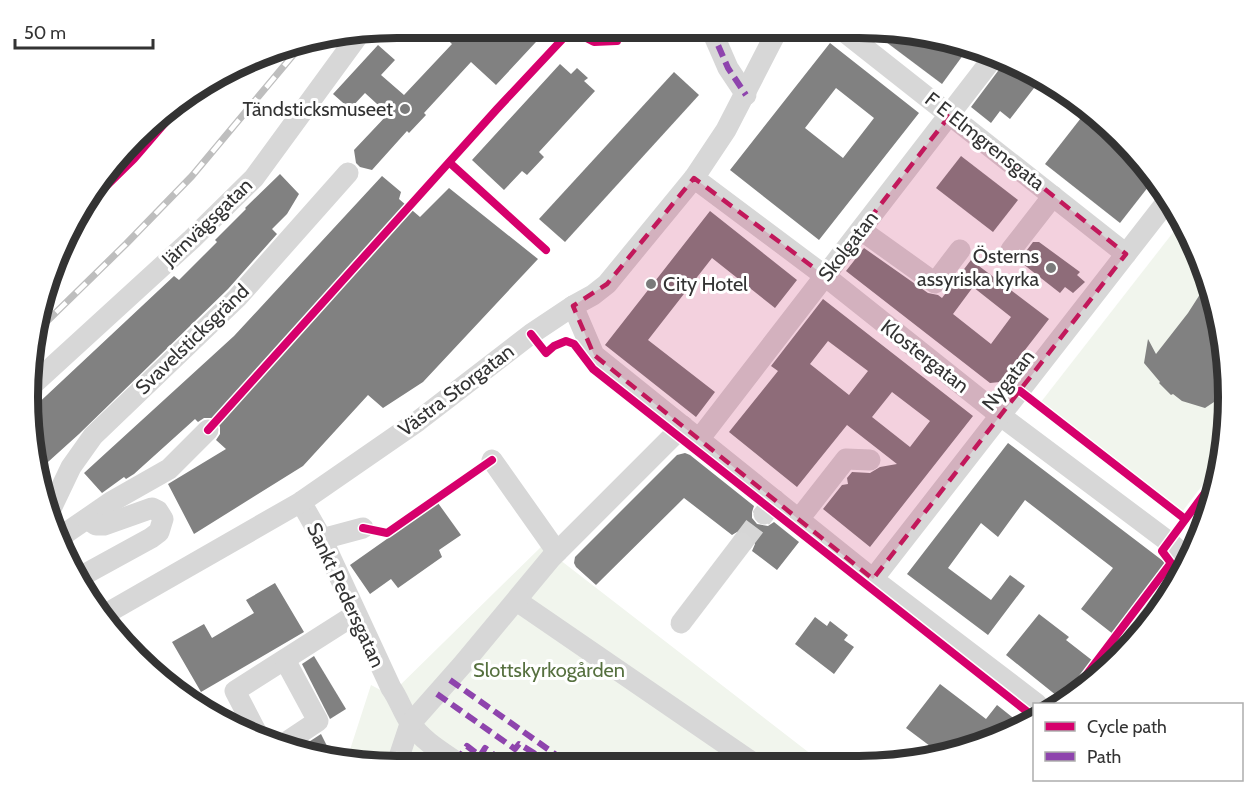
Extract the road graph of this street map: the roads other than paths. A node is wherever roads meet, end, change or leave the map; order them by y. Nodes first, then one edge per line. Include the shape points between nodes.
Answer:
1 (715, 38) edge
2 (774, 38) edge
3 (852, 38) edge
4 (355, 40) edge
5 (990, 63) edge
6 (746, 94) junction
7 (951, 114) junction
8 (348, 173) dead end
9 (694, 177) junction
10 (1053, 196) junction
11 (1163, 207) edge
12 (861, 230) junction
13 (960, 250) dead end
14 (1011, 250) dead end
15 (1126, 254) junction
16 (825, 276) junction
17 (573, 306) junction
18 (38, 380) edge
19 (1001, 416) junction
20 (208, 430) dead end
21 (691, 432) junction
22 (492, 460) dead end
23 (870, 460) dead end
24 (54, 502) edge
25 (301, 502) junction
26 (87, 519) junction
27 (799, 519) junction
28 (363, 528) dead end
29 (65, 534) edge
30 (322, 539) junction
31 (742, 543) tunnel mouth
32 (1181, 553) edge
33 (554, 555) junction
34 (85, 574) edge
35 (873, 579) junction
36 (517, 601) junction
37 (110, 612) edge
38 (356, 614) junction
39 (681, 623) dead end
40 (285, 660) junction
41 (1034, 703) edge
42 (410, 724) junction
43 (253, 725) edge
44 (291, 739) edge
45 (400, 756) edge
46 (448, 756) edge
47 (743, 756) edge

1 - 6 street via 728,68
2 - 6 street, Västra Storgatan
3 - 7 street, F E Elmgrensgata
4 - 18 street, Järnvägsgatan via 254,178
5 - 7 street, Skolgatan
6 - 9 street, Västra Storgatan
7 - 10 street, F E Elmgrensgata
7 - 12 street, Skolgatan
8 - 24 street, Svavelsticksgränd via 237,298 93,435 71,467
9 - 16 street, Klostergatan
9 - 17 street, Västra Storgatan via 607,284
10 - 14 street
10 - 15 street, F E Elmgrensgata
11 - 15 street, Nygatan
12 - 13 street via 935,283
12 - 16 street, Skolgatan
15 - 19 street, Nygatan
16 - 19 street, Klostergatan
16 - 21 street, Skolgatan
17 - 21 street via 594,355
17 - 25 street, Västra Storgatan
19 - 32 street, Klostergatan
19 - 35 street, Nygatan
20 - 26 street via 169,470
21 - 27 street via 770,507
21 - 33 street, Skolgatan
22 - 33 street
23 - 27 street via 846,459
25 - 30 street, Sankt Pedersgatan
25 - 37 street, Västra Storgatan
26 - 29 street
26 - 34 street via 104,525 152,508 164,519 159,532 151,538
27 - 35 street
28 - 30 street
30 - 38 street, Sankt Pedersgatan
31 - 39 street
33 - 36 street, Skolgatan
35 - 41 street
36 - 42 street, Skolgatan
36 - 47 street
38 - 40 street
38 - 42 street, Sankt Pedersgatan
40 - 43 street via 235,691
40 - 44 street via 318,721
42 - 45 street
42 - 46 street

